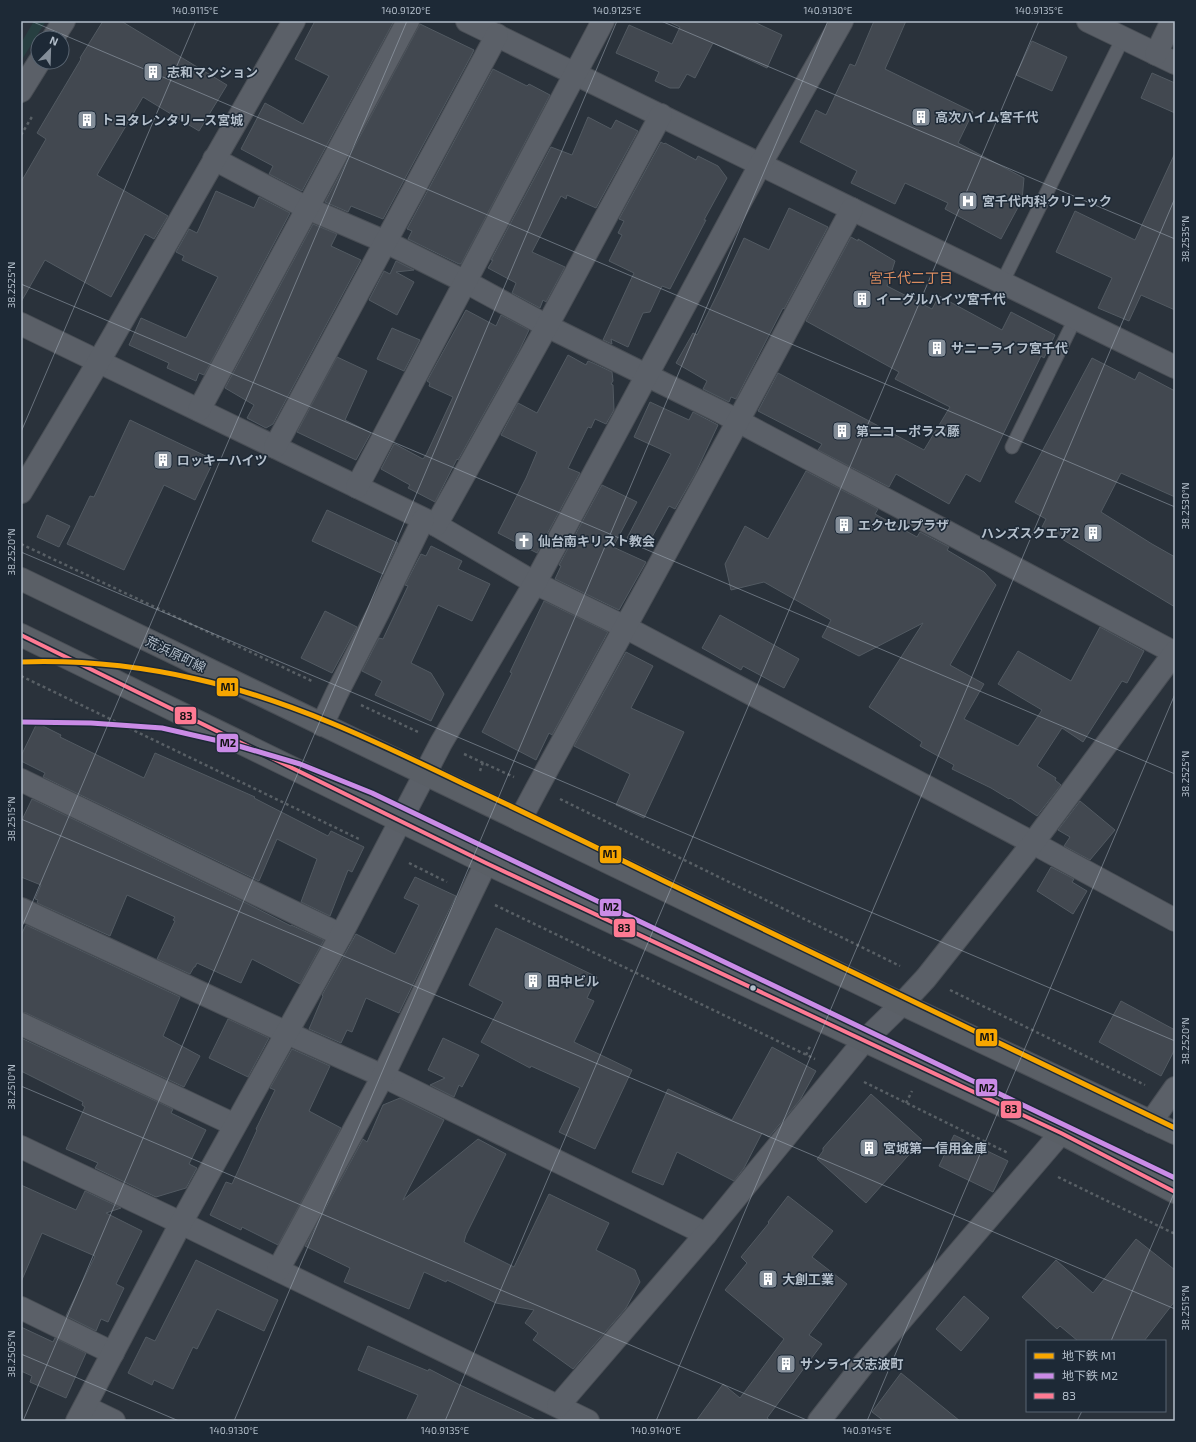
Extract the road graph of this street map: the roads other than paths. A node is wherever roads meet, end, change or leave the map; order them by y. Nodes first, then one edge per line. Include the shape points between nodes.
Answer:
1 (64, 21) edge
2 (294, 21) edge
3 (408, 21) edge
4 (467, 21) edge
5 (603, 21) edge
6 (842, 21) edge
7 (1088, 21) edge
8 (1172, 21) edge
9 (58, 30) edge
10 (497, 35) junction
11 (1123, 38) junction
12 (1166, 58) edge
13 (34, 70) edge
14 (576, 73) junction
15 (21, 91) edge
16 (661, 115) junction
17 (214, 159) junction
18 (760, 165) junction
19 (307, 208) junction
20 (852, 210) junction
21 (386, 242) junction
22 (466, 282) junction
23 (1002, 283) junction
24 (1075, 319) junction
25 (21, 324) edge
26 (547, 326) junction
27 (99, 361) junction
28 (1175, 367) edge
29 (648, 375) junction
30 (199, 410) junction
31 (738, 421) junction
32 (275, 447) junction
33 (1012, 447) dead end
34 (357, 487) junction
35 (21, 492) edge
36 (430, 523) junction
37 (21, 579) edge
38 (535, 583) junction
39 (625, 627) junction
40 (21, 635) edge
41 (1175, 653) edge
42 (322, 725) junction
43 (424, 775) junction
44 (21, 780) edge
45 (520, 820) junction
46 (401, 821) junction
47 (1033, 843) junction
48 (486, 863) junction
49 (21, 909) edge
50 (1175, 920) edge
51 (341, 935) junction
52 (902, 1004) junction
53 (21, 1024) edge
54 (287, 1033) junction
55 (864, 1041) junction
56 (383, 1076) junction
57 (1172, 1092) edge
58 (1151, 1122) junction
59 (235, 1125) junction
60 (1061, 1133) junction
61 (1175, 1133) edge
62 (21, 1147) edge
63 (1175, 1192) edge
64 (181, 1223) junction
65 (706, 1234) junction
66 (278, 1270) junction
67 (21, 1308) edge
68 (113, 1353) junction
69 (558, 1406) junction
70 (81, 1414) edge
71 (114, 1421) edge
72 (588, 1421) edge
73 (819, 1421) edge

1 - 9 street
2 - 17 street
3 - 19 street
4 - 10 street
5 - 14 street
6 - 18 street
7 - 11 street
8 - 12 street
10 - 14 street
10 - 21 street
11 - 12 street
11 - 23 lane
13 - 15 street
14 - 16 street
14 - 22 street
16 - 18 street
16 - 26 street
17 - 19 street
17 - 27 street
18 - 20 street
18 - 29 street
19 - 21 street
19 - 30 street
20 - 23 street
20 - 31 street
21 - 22 street
21 - 32 street
22 - 26 street
22 - 34 street
23 - 24 street
24 - 28 street
24 - 33 lane
25 - 27 street
26 - 29 street
26 - 36 street
27 - 30 street
27 - 35 street
29 - 31 street
29 - 38 street
30 - 32 street
31 - 39 street
31 - 41 street
32 - 34 street
34 - 36 street
36 - 38 street
36 - 42 street via 379,611 336,692
37 - 42 main road, 荒浜原町線
38 - 39 street
38 - 43 street
39 - 45 street
39 - 47 street
40 - 46 main road
41 - 47 street
42 - 43 main road, 荒浜原町線
43 - 45 main road, 荒浜原町線
43 - 46 street
44 - 51 street
45 - 52 main road, 荒浜原町線
46 - 48 main road
46 - 51 street
47 - 50 street
47 - 52 street via 926,978
48 - 55 main road
48 - 56 street
49 - 54 street
51 - 54 street
52 - 55 street
52 - 58 main road, 荒浜原町線
53 - 59 street
54 - 56 street
54 - 59 street
55 - 60 main road
55 - 65 street
56 - 65 street
56 - 66 street
57 - 58 street
58 - 61 main road, 荒浜原町線
59 - 64 street
60 - 63 main road
60 - 73 street via 866,1361
62 - 64 street
64 - 66 street
64 - 68 street
65 - 69 street
66 - 69 street
67 - 68 street
68 - 70 street
69 - 72 street
70 - 71 street

